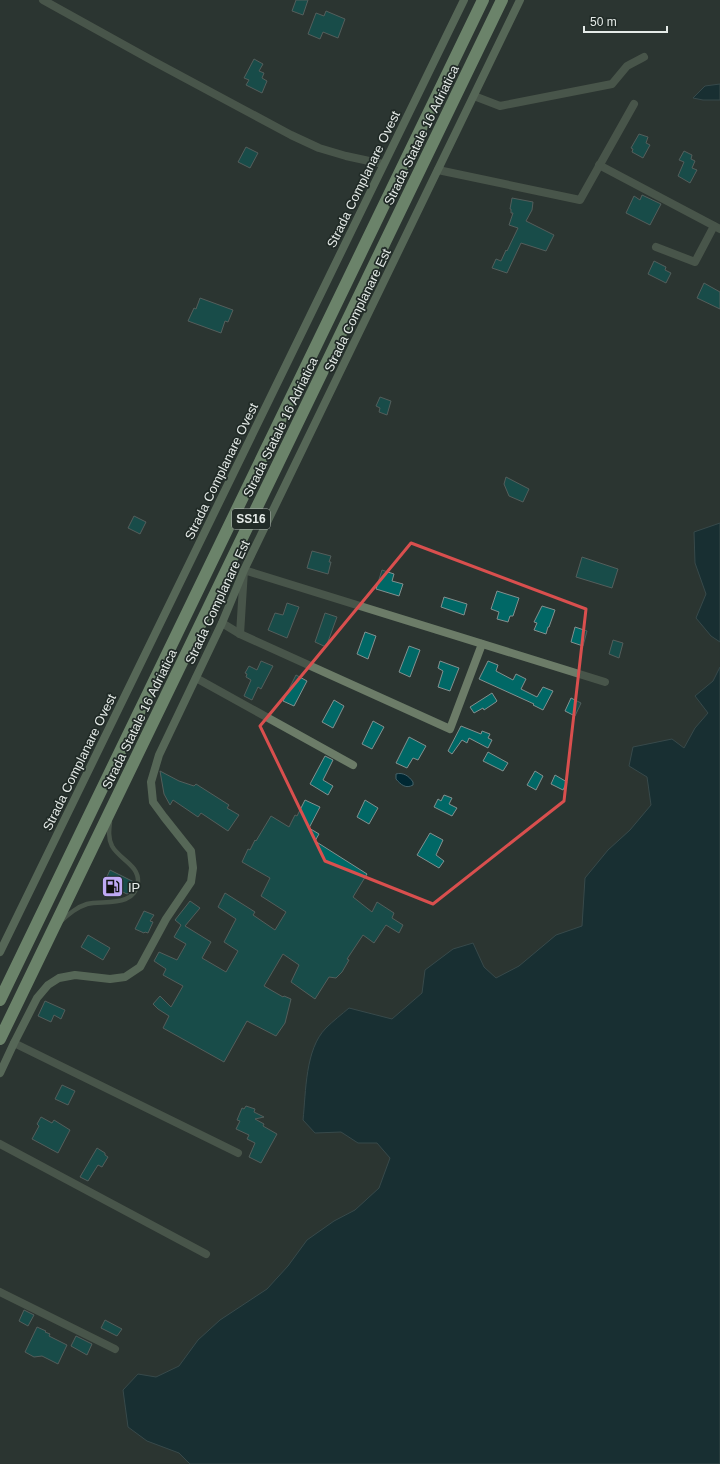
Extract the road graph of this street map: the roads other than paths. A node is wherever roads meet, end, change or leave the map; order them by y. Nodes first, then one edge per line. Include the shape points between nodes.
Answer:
1 (43, 0) edge
2 (464, 0) edge
3 (483, 0) edge
4 (502, 0) edge
5 (520, 0) edge
6 (644, 57) dead end
7 (474, 96) junction
8 (634, 104) dead end
9 (383, 164) junction
10 (599, 165) junction
11 (438, 170) junction
12 (717, 227) edge
13 (656, 247) dead end
14 (244, 570) junction
15 (222, 623) junction
16 (240, 634) junction
17 (482, 644) junction
18 (196, 678) junction
19 (605, 682) dead end
20 (354, 765) dead end
21 (111, 809) junction
22 (54, 927) junction
23 (0, 952) edge
24 (0, 1000) edge
25 (0, 1039) edge
26 (14, 1043) junction
27 (0, 1073) edge
28 (0, 1144) edge
29 (238, 1153) dead end
30 (206, 1254) dead end
31 (0, 1292) edge
32 (115, 1349) dead end

1 - 9 street via 291,135 319,148
2 - 9 street, Strada Complanare Ovest
3 - 24 highway, Strada Statale 16 Adriatica / SS16
4 - 21 highway, Strada Statale 16 Adriatica / SS16
5 - 7 street, Strada Complanare Est
6 - 7 street via 627,66 612,84 500,106
7 - 11 street, Strada Complanare Est
8 - 10 street
9 - 23 street, Strada Complanare Ovest
10 - 11 street via 580,200
10 - 12 street
11 - 14 street, Strada Complanare Est
12 - 13 street via 695,262
14 - 15 street, Strada Complanare Est
14 - 16 street
14 - 17 street
15 - 16 street
15 - 18 street, Strada Complanare Est
16 - 17 street via 450,729
17 - 19 street
18 - 20 street
18 - 26 street, Strada Complanare Est via 159,755 151,782 153,802 191,851 193,868 190,882 140,967 125,977 110,979 75,975 59,978 48,985 37,998
21 - 22 highway, Strada Statale 16 Adriatica / SS16
21 - 22 lane via 108,832 112,846 136,872 138,882 134,893 127,899 113,903 85,904
22 - 25 highway, Strada Statale 16 Adriatica / SS16
26 - 27 street, Strada Complanare Est
26 - 29 street
28 - 30 street
31 - 32 street

